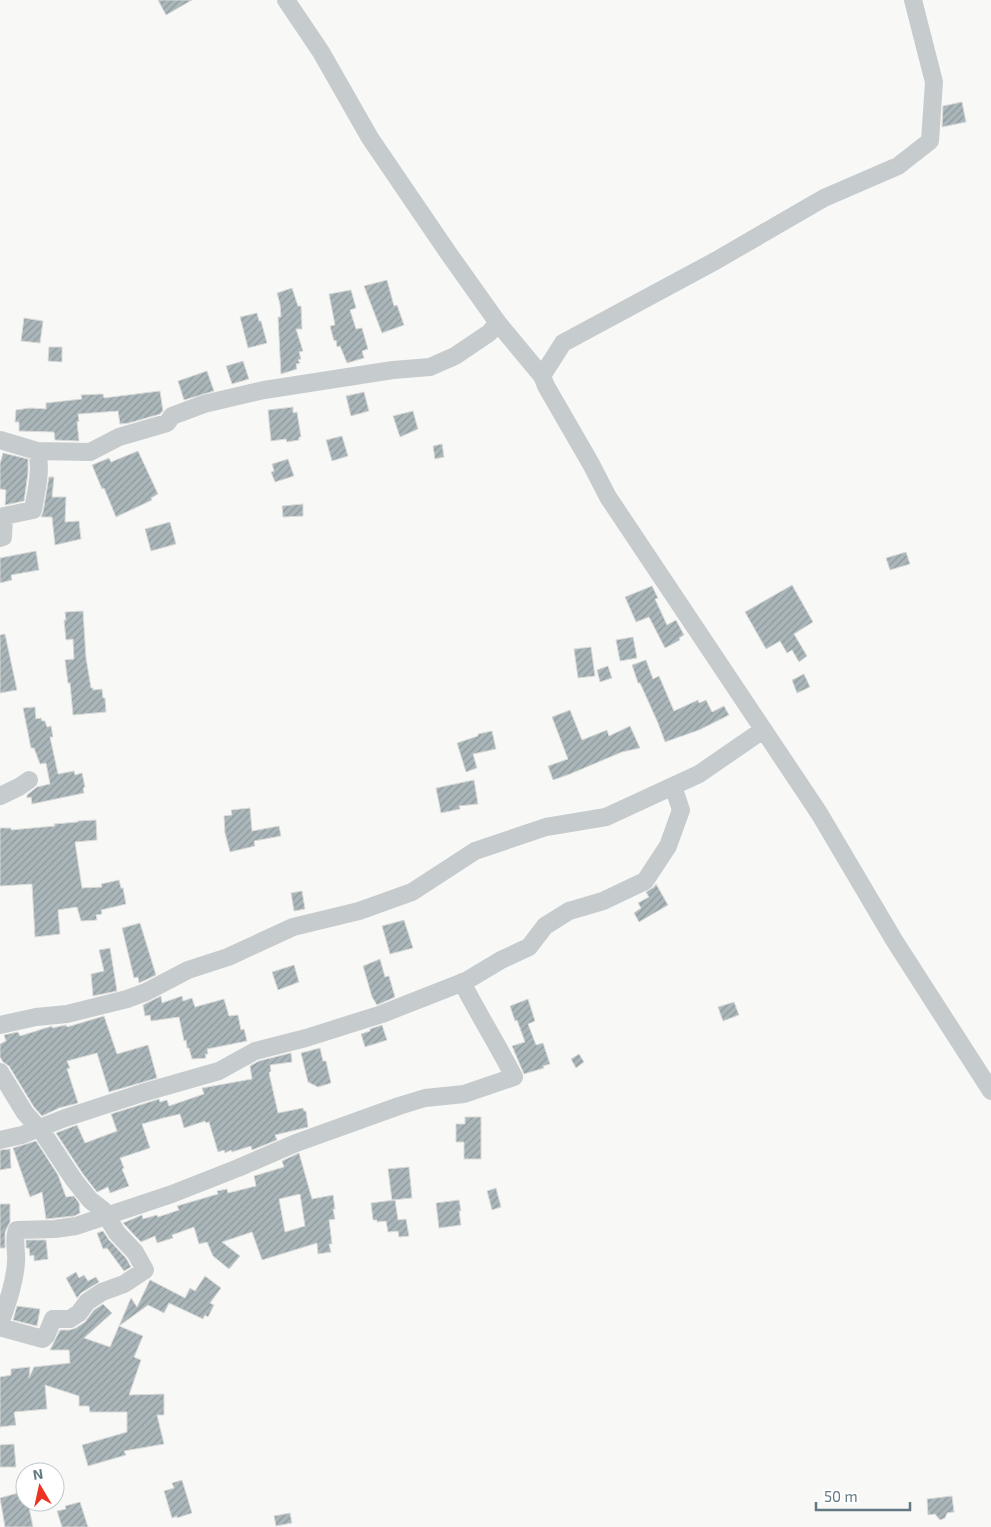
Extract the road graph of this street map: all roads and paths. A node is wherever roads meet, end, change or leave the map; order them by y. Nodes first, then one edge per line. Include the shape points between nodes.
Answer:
1 (286, 0) edge
2 (913, 0) edge
3 (498, 323) junction
4 (542, 376) junction
5 (0, 440) edge
6 (37, 451) junction
7 (0, 538) edge
8 (764, 730) junction
9 (29, 780) dead end
10 (673, 786) junction
11 (0, 796) edge
12 (462, 982) junction
13 (0, 1025) edge
14 (0, 1072) edge
15 (991, 1092) edge
16 (39, 1129) junction
17 (0, 1140) edge
18 (107, 1216) junction
19 (0, 1324) edge

1 - 3 street via 321,52 370,138
2 - 4 street via 934,82 930,141 898,166 824,198 563,343
3 - 4 street
3 - 6 street via 455,356 430,367 264,390 204,404 172,416 167,422 119,437 90,452
4 - 8 street via 608,498
5 - 6 street
6 - 7 street via 39,472 34,510 4,516 3,537
8 - 10 street via 699,774
8 - 15 street via 819,813 894,940
9 - 11 street
10 - 12 street via 681,810 668,846 645,881 603,901 569,911 545,926 529,947
10 - 13 street via 606,817 546,827 475,851 412,892 359,911 293,927 127,999 67,1014
12 - 16 street via 382,1014 255,1051 219,1071 142,1093
12 - 18 street via 514,1077 464,1094 425,1098 399,1106
14 - 16 street via 25,1114
16 - 17 street
16 - 18 street via 74,1180
18 - 19 street via 76,1226 17,1230 13,1282
18 - 19 street via 117,1233 135,1252 144,1270 87,1302 70,1320 53,1319 43,1339

